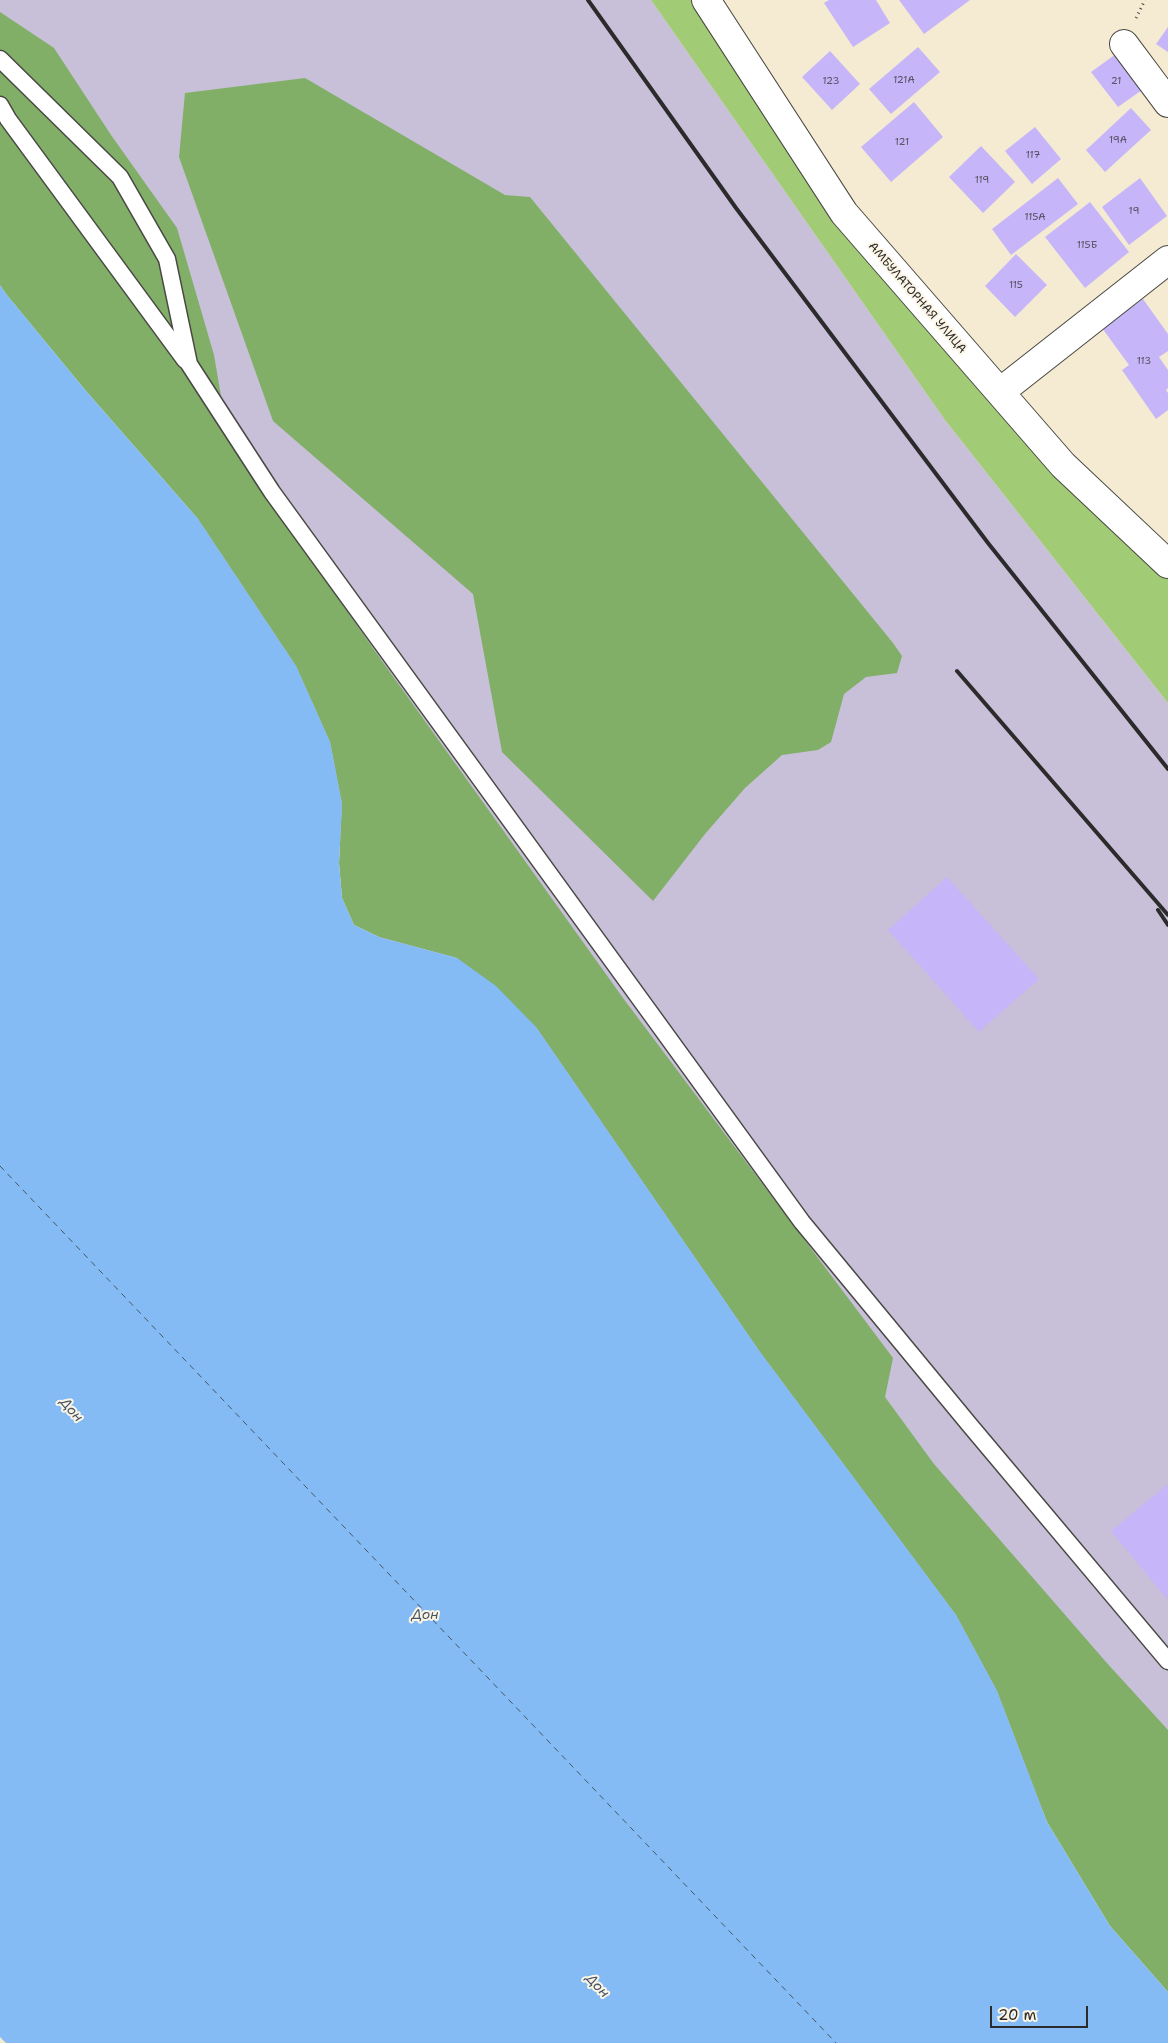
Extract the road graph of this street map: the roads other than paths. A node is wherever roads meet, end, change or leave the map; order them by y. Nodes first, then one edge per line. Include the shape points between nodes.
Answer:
1 (706, 0) edge
2 (1124, 44) dead end
3 (0, 59) edge
4 (1168, 102) edge
5 (0, 105) edge
6 (1168, 260) edge
7 (189, 364) junction
8 (1000, 392) junction
9 (1168, 564) edge
10 (1168, 1661) edge

1 - 8 street, АМБУЛАТОРНАЯ УЛИЦА via 844,213
2 - 4 street
3 - 7 lane via 120,177 167,259
5 - 7 lane
6 - 8 street
7 - 10 lane via 272,492 802,1222
8 - 9 street, АМБУЛАТОРНАЯ УЛИЦА via 1063,465

